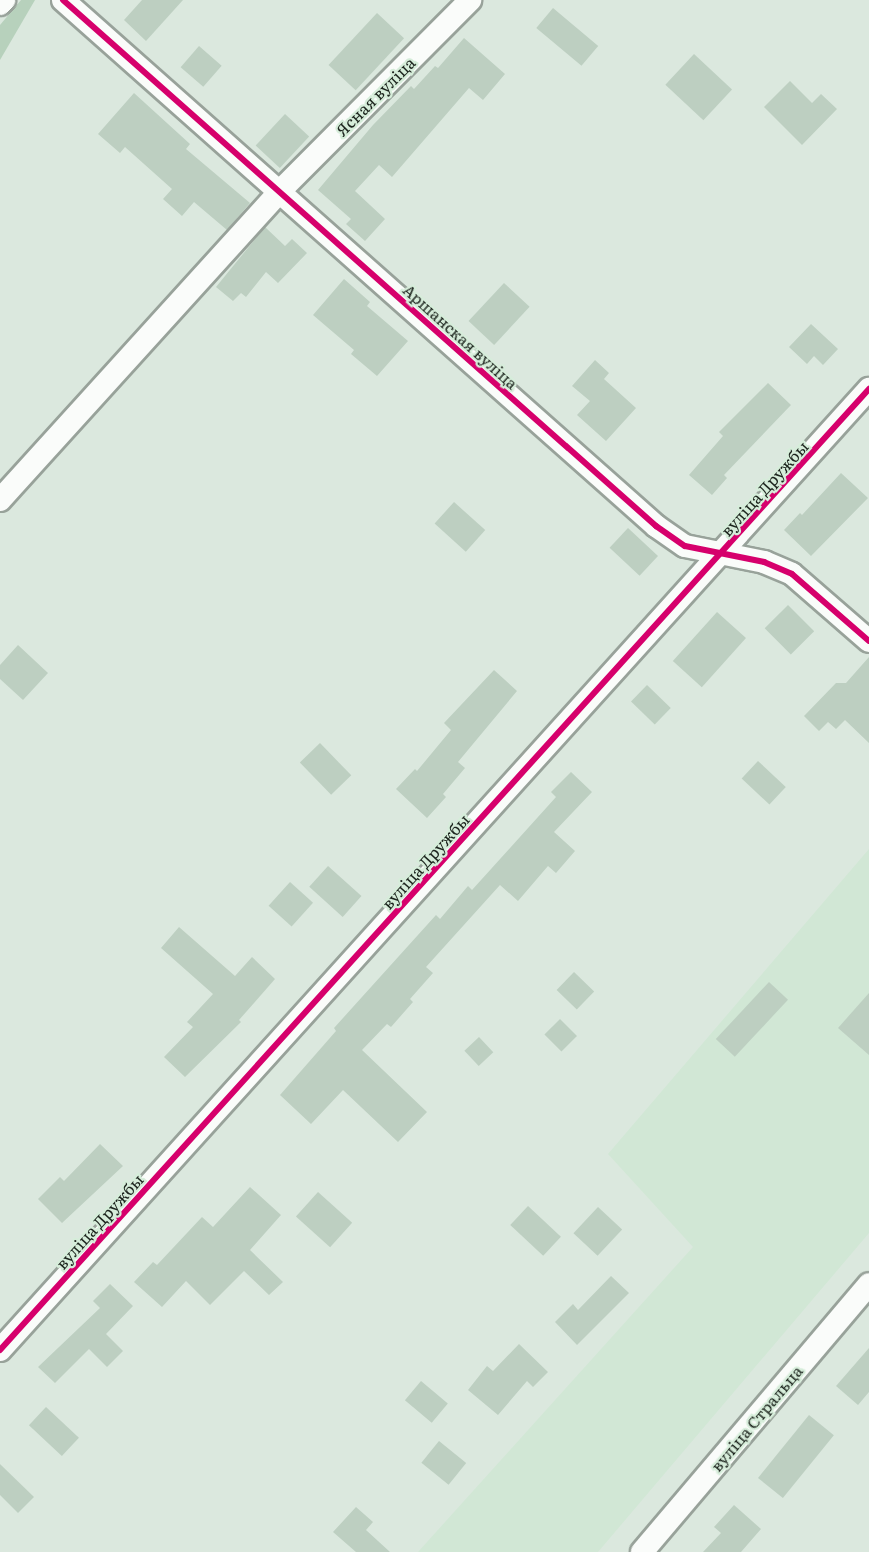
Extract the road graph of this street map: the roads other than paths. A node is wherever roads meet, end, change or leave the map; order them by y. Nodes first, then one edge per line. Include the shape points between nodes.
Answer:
1 (4, 0) edge
2 (63, 0) edge
3 (470, 0) edge
4 (0, 4) edge
5 (279, 192) junction
6 (869, 389) edge
7 (0, 500) edge
8 (724, 552) junction
9 (869, 641) edge
10 (869, 1284) edge
11 (0, 1350) edge
12 (642, 1552) edge

1 - 4 street
2 - 5 street, Аршанская вуліца
3 - 5 street, Ясная вуліца
5 - 7 street, Ясная вуліца
5 - 8 street, Аршанская вуліца via 656,526 685,546
6 - 8 street, вуліца Дружбы
8 - 9 street, Аршанская вуліца via 792,574
8 - 11 street, вуліца Дружбы
10 - 12 street, вуліца Стральца

